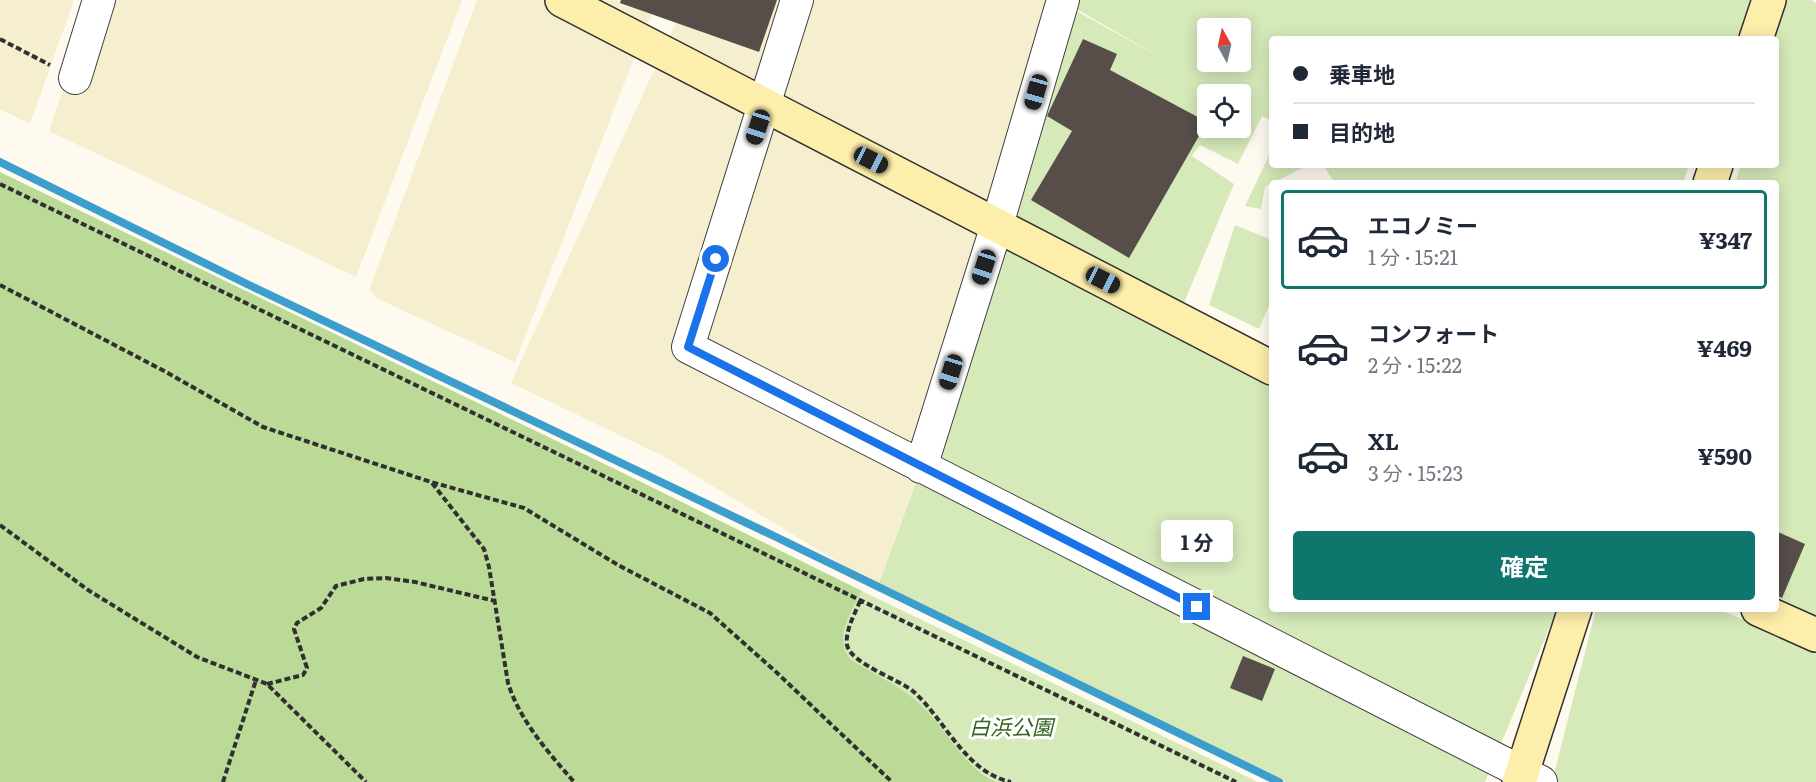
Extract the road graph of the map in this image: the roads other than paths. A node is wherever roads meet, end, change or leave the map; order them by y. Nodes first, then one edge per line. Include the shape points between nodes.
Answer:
1 (99, 0) edge
2 (562, 0) edge
3 (797, 0) edge
4 (1063, 0) edge
5 (1769, 0) edge
6 (1757, 36) edge
7 (75, 78) road end
8 (765, 105) junction
9 (997, 225) junction
10 (1269, 366) edge
11 (921, 467) junction
12 (1574, 612) edge
13 (1765, 612) edge
14 (1816, 635) edge
15 (1527, 779) edge

1 - 7 street
2 - 8 street
3 - 8 street
4 - 9 street
5 - 6 street
8 - 9 street
8 - 11 street via 688,347
9 - 10 street
9 - 11 street
11 - 15 street
12 - 15 street
13 - 14 street

